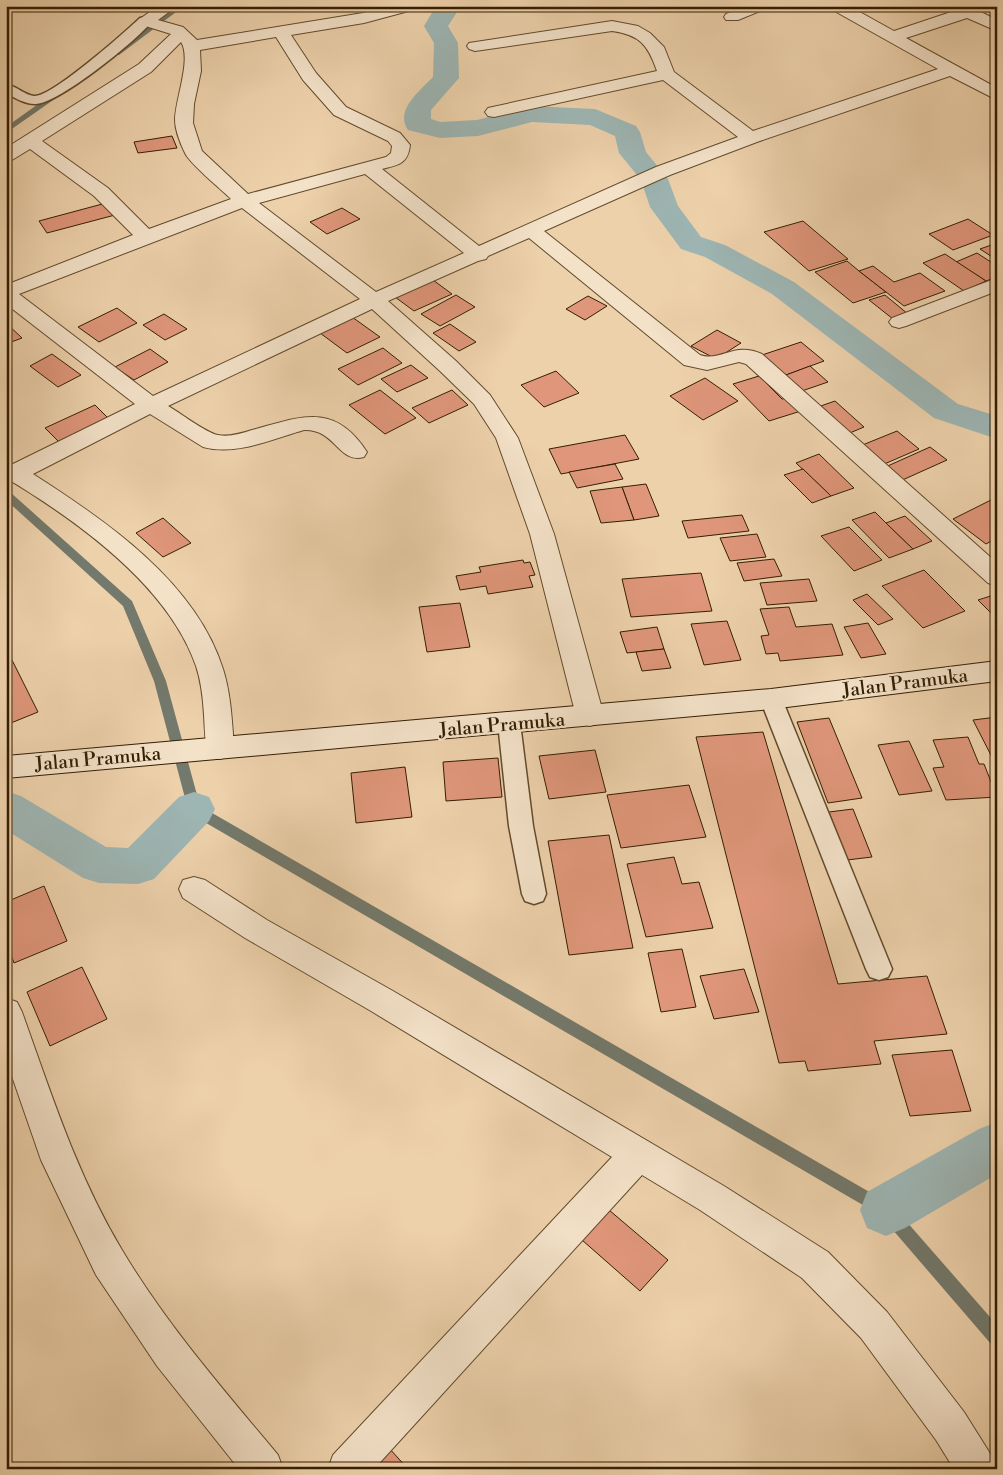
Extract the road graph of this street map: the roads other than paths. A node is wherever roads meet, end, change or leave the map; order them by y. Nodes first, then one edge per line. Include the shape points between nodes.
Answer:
1 (169, 6) edge
2 (410, 6) edge
3 (758, 6) edge
4 (837, 6) edge
5 (962, 9) edge
6 (732, 17) dead end
7 (148, 22) junction
8 (997, 26) edge
9 (281, 32) junction
10 (183, 36) junction
11 (892, 37) junction
12 (475, 46) dead end
13 (951, 70) junction
14 (666, 74) junction
15 (9, 89) dead end
16 (997, 95) edge
17 (494, 112) dead end
18 (751, 138) junction
19 (30, 141) junction
20 (6, 156) edge
21 (367, 167) junction
22 (244, 201) junction
23 (531, 230) junction
24 (146, 237) junction
25 (479, 255) junction
26 (997, 284) edge
27 (6, 293) edge
28 (374, 300) junction
29 (899, 322) dead end
30 (151, 405) junction
31 (356, 452) dead end
32 (11, 471) edge
33 (997, 577) edge
34 (997, 671) edge
35 (770, 699) junction
36 (590, 716) junction
37 (509, 723) junction
38 (220, 748) junction
39 (6, 766) edge
40 (194, 889) dead end
41 (534, 894) dead end
42 (880, 969) dead end
43 (6, 1012) edge
44 (638, 1154) junction
45 (264, 1469) edge
46 (347, 1469) edge
47 (977, 1469) edge

1 - 7 street
2 - 9 street via 364,18
3 - 6 street
4 - 11 street
5 - 8 street
5 - 11 street
7 - 10 street
7 - 15 lane via 43,98 30,100
9 - 10 street
9 - 21 street via 309,76 340,111 394,137 401,145 400,155 392,161
10 - 19 street via 145,68
10 - 22 street via 193,71 184,123 194,153
11 - 13 street
12 - 14 street via 623,26 653,44
13 - 16 street
13 - 18 street
14 - 17 street
14 - 18 street
18 - 23 street via 664,171
19 - 20 street
19 - 24 street via 101,192
21 - 22 street
21 - 25 street
22 - 24 street
22 - 28 street
23 - 25 street
23 - 33 street via 692,360 710,364 739,354 754,359
24 - 27 street
25 - 28 street
26 - 29 street
27 - 30 street
28 - 30 street
28 - 36 street via 482,400 507,438 542,534
30 - 31 street via 211,442 233,443 315,422 329,426
30 - 32 street
32 - 38 street via 82,518 143,569 186,618 207,659 217,707
34 - 35 street, Jalan Pramuka
35 - 36 street, Jalan Pramuka
35 - 42 lane
36 - 37 street, Jalan Pramuka
37 - 38 street, Jalan Pramuka
37 - 41 lane via 521,826
38 - 39 street, Jalan Pramuka
40 - 44 street
43 - 45 street via 58,1160 109,1262 170,1353
44 - 46 street
44 - 47 street via 814,1265 874,1325 950,1426

